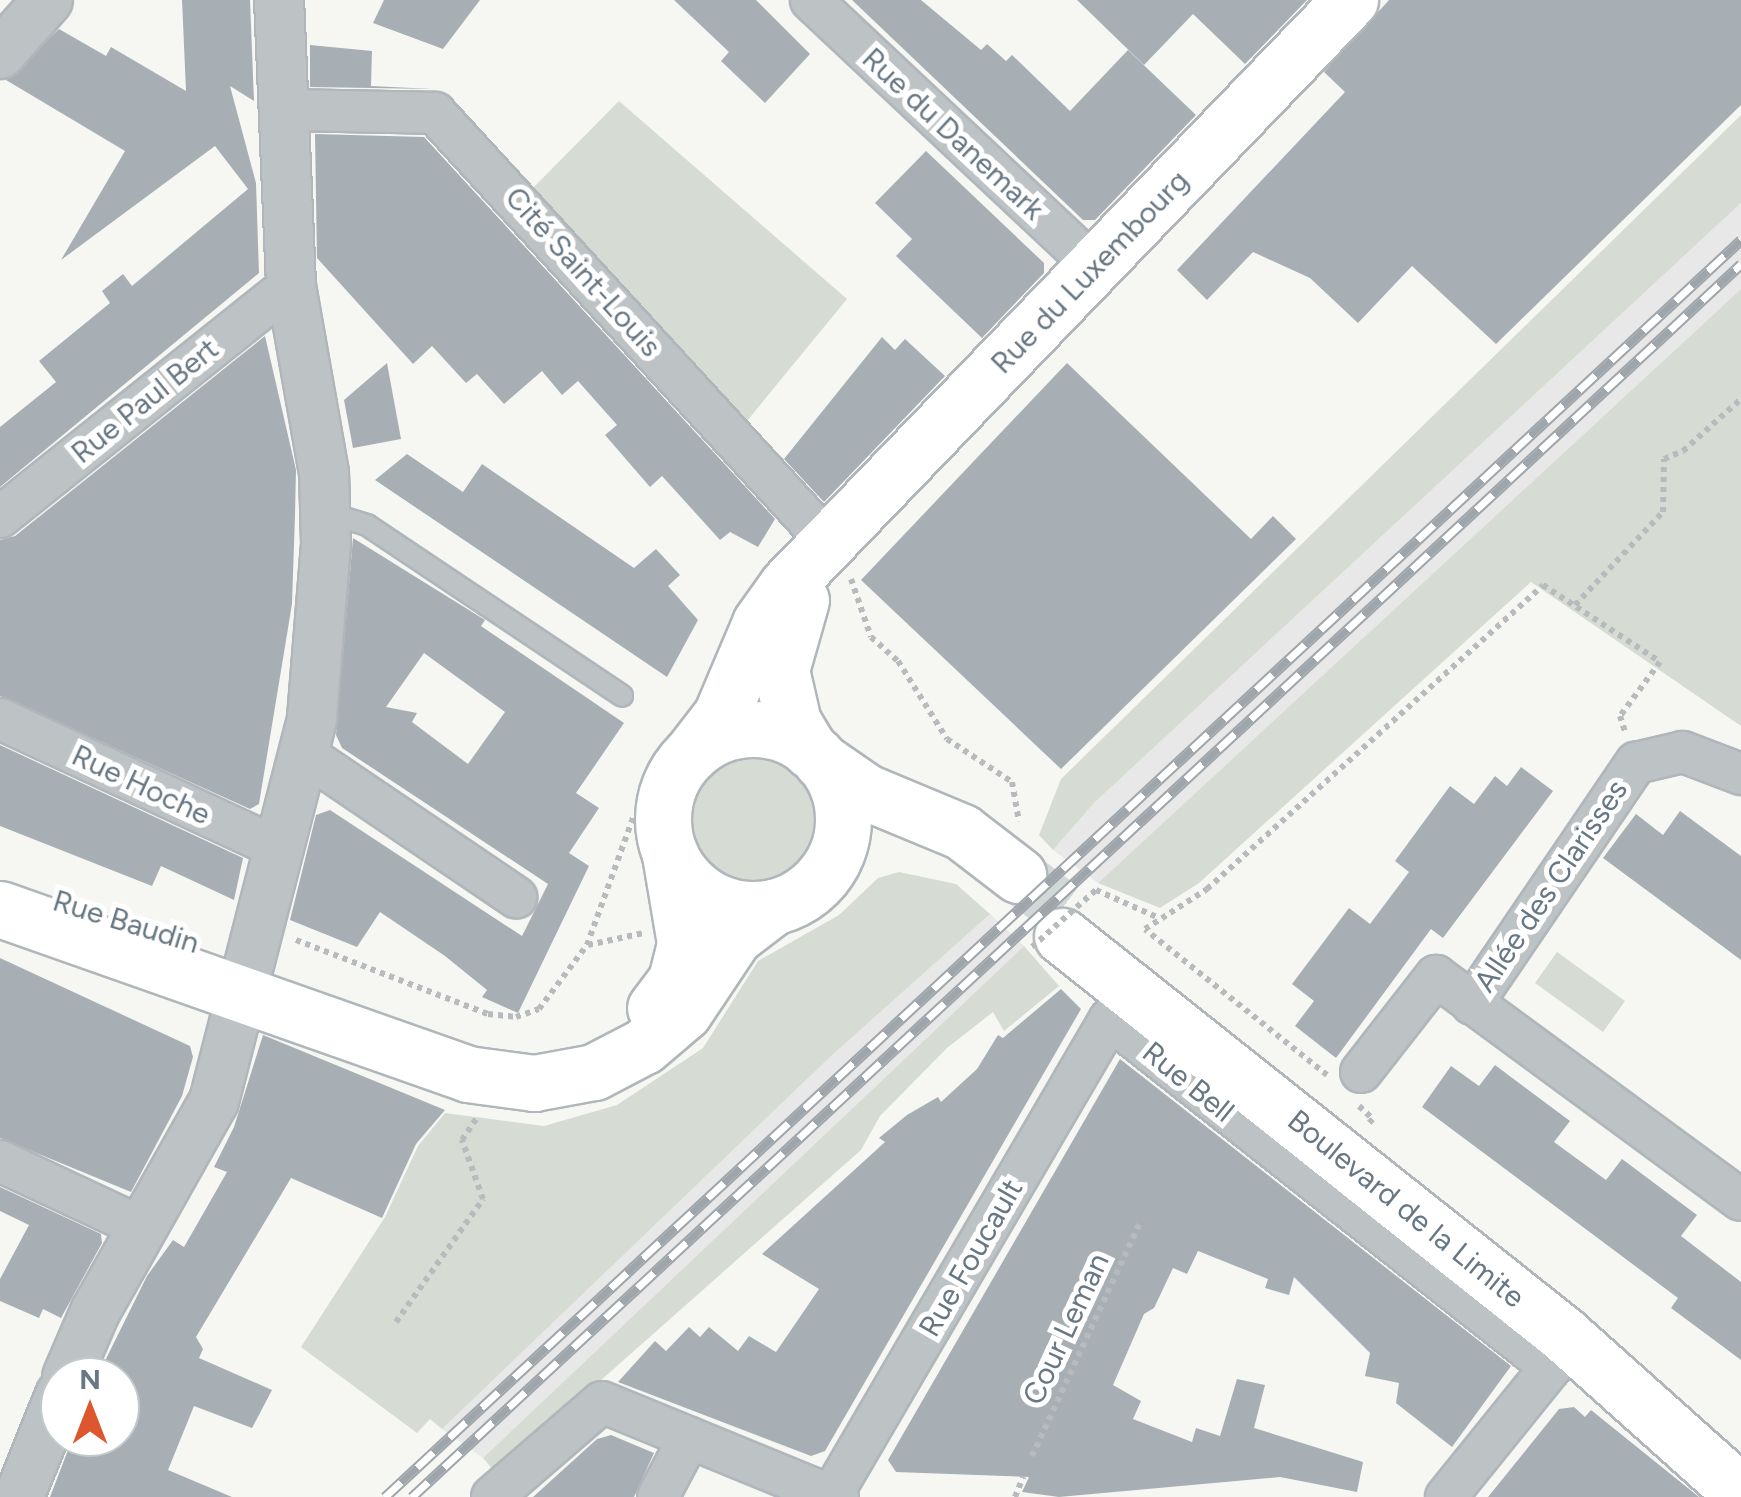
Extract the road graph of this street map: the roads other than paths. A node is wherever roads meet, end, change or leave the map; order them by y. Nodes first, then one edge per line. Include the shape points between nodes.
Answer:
1 (279, 0) edge
2 (811, 0) edge
3 (1350, 0) edge
4 (283, 110) junction
5 (1095, 267) junction
6 (291, 285) junction
7 (326, 512) junction
8 (0, 517) edge
9 (839, 537) junction
10 (622, 696) dead end
11 (0, 720) edge
12 (691, 754) junction
13 (306, 755) junction
14 (816, 755) junction
15 (1741, 774) edge
16 (652, 835) junction
17 (282, 850) junction
18 (819, 880) junction
19 (0, 882) edge
20 (516, 897) dead end
21 (773, 907) junction
22 (0, 910) edge
23 (252, 961) junction
24 (1472, 1004) junction
25 (1110, 1019) joint
26 (1352, 1082) road end
27 (0, 1161) edge
28 (1741, 1200) edge
29 (141, 1235) junction
30 (77, 1357) edge
31 (690, 1438) junction
32 (40, 1444) edge
33 (1741, 1446) edge
34 (1741, 1493) edge
35 (19, 1497) edge
36 (492, 1497) edge
37 (658, 1497) edge
38 (832, 1497) edge
39 (1446, 1497) edge

1 - 4 street
2 - 5 street, Rue du Danemark
3 - 5 main road, Rue du Luxembourg
4 - 6 street
4 - 9 street, Cité Saint-Louis via 435,113
5 - 9 main road, Rue du Luxembourg
6 - 7 street via 320,439
6 - 8 street, Rue Paul Bert
7 - 10 lane via 367,525
7 - 13 street
9 - 12 main road, Rue du Luxembourg via 771,606 721,715
9 - 14 main road, Rue du Luxembourg via 793,616 782,652 786,705
11 - 17 street, Rue Hoche
12 - 14 main road via 718,736 749,729 781,734
12 - 16 main road
13 - 17 street
13 - 20 street
14 - 18 main road via 840,794 843,825 836,854
14 - 18 main road via 866,792 962,832 1014,868 908,839 858,852
15 - 24 street, Allée des Clarisses via 1682,752 1636,763
16 - 21 main road via 688,882 713,900
16 - 23 main road via 684,924 676,980 632,1026 581,1050 534,1059 485,1054
17 - 23 street
18 - 21 main road
19 - 23 main road, Rue Baudin
21 - 23 main road via 734,937 665,1030 623,1059 565,1080 488,1080
22 - 23 main road, Rue Baudin
23 - 29 street via 209,1113
24 - 26 street, Allée des Clarisses via 1436,976
24 - 28 street, Allée des Clarisses
25 - 38 street, Rue Foucault
25 - 39 street, Rue Bell via 1550,1368
27 - 29 street
29 - 30 street
31 - 36 street via 602,1402
31 - 37 street
31 - 38 street
32 - 35 street
33 - 34 main road, Boulevard de la Limite via 1067,924 1562,1334

